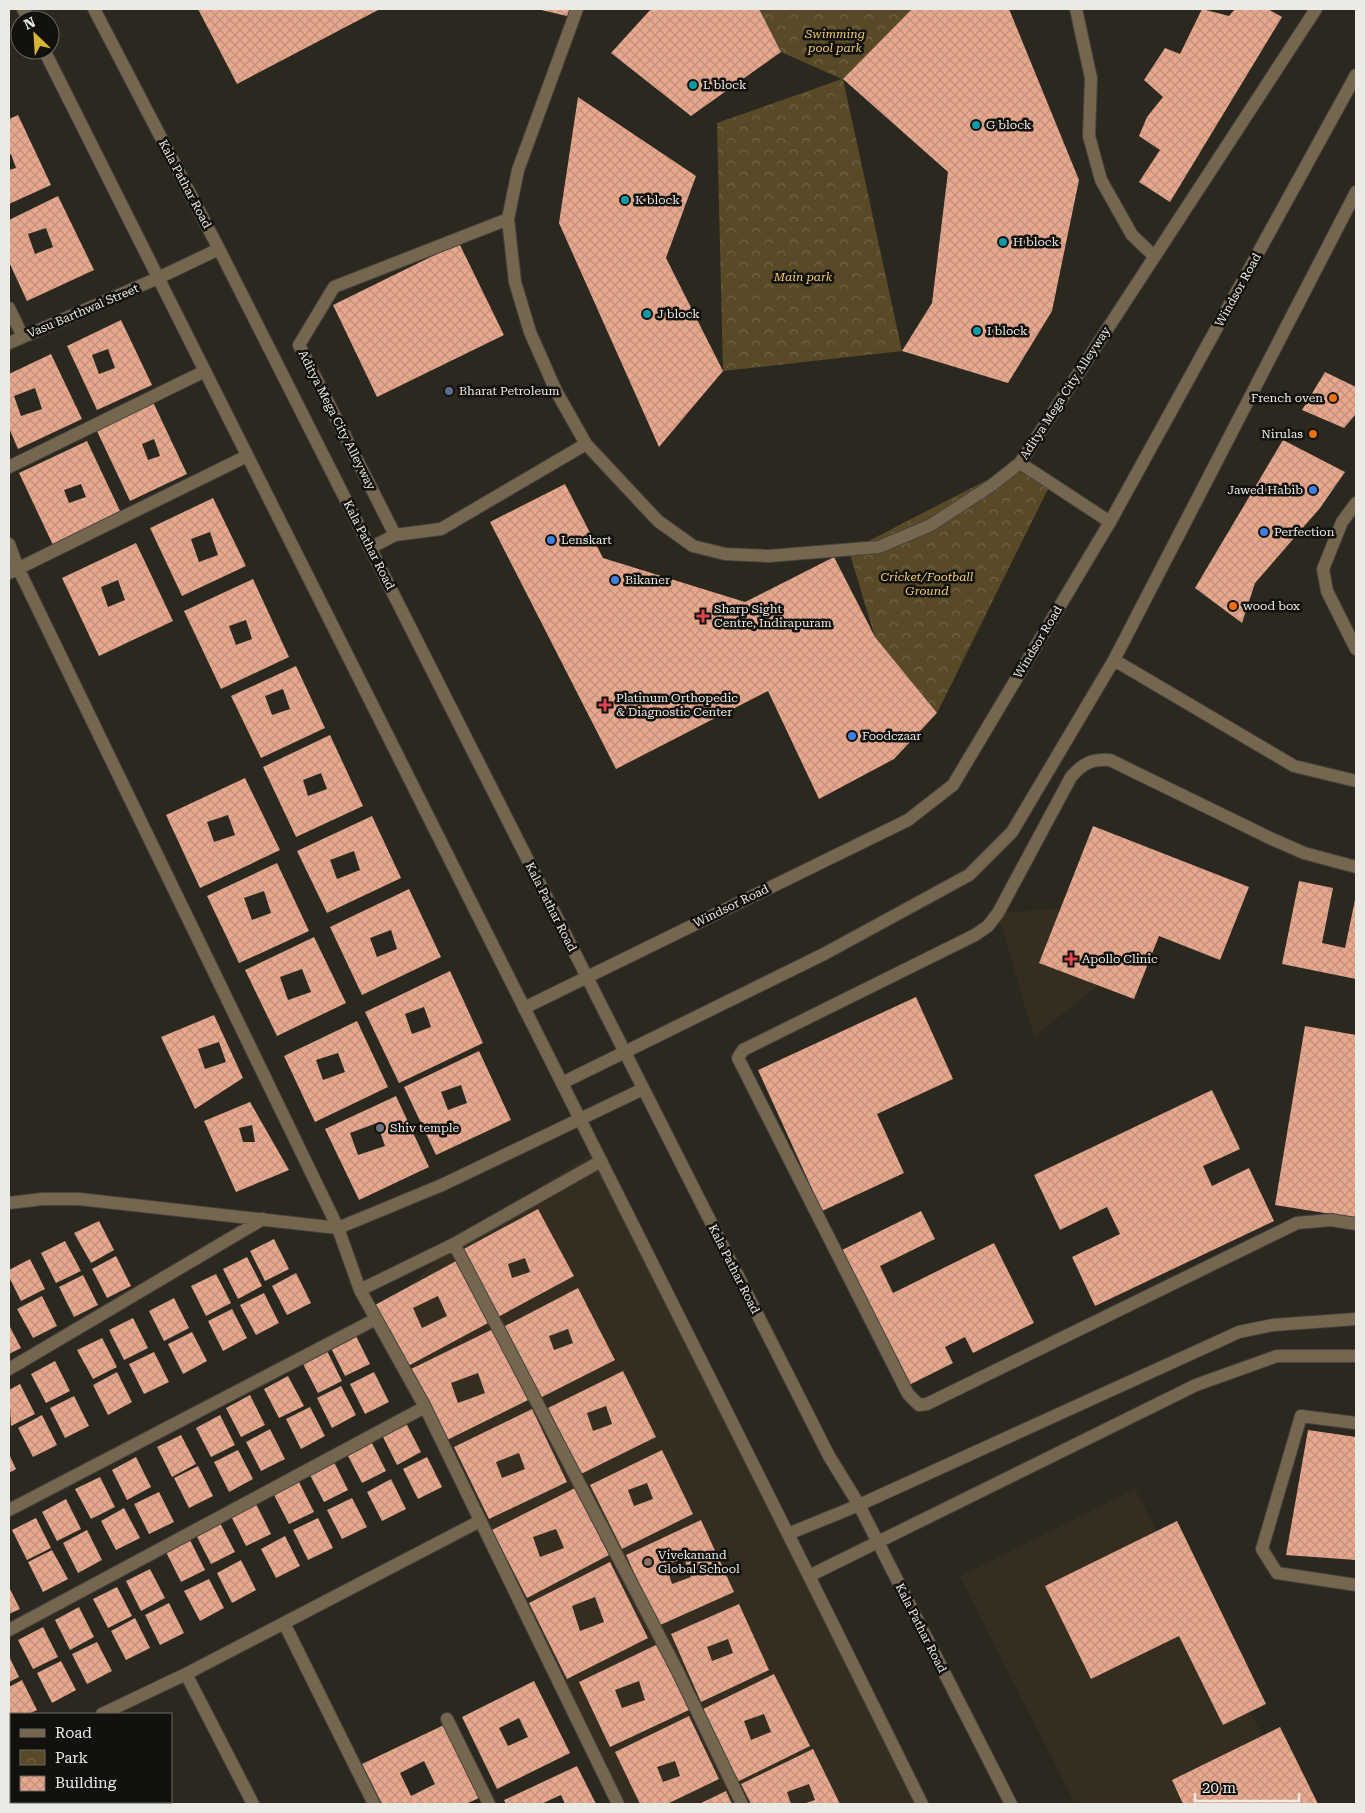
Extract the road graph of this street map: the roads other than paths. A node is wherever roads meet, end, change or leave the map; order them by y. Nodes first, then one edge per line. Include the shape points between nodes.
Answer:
1 (94, 9) edge
2 (577, 9) edge
3 (1076, 9) edge
4 (1316, 9) edge
5 (49, 60) edge
6 (1356, 75) edge
7 (1356, 192) edge
8 (508, 219) junction
9 (219, 249) junction
10 (1154, 256) junction
11 (158, 278) junction
12 (9, 308) edge
13 (23, 337) junction
14 (9, 343) edge
15 (205, 371) junction
16 (586, 444) junction
17 (247, 456) junction
18 (1020, 463) junction
19 (9, 467) edge
20 (1356, 503) edge
21 (1110, 522) junction
22 (395, 535) junction
23 (9, 544) edge
24 (370, 548) junction
25 (14, 571) edge
26 (1356, 649) edge
27 (1114, 660) junction
28 (1356, 781) edge
29 (1356, 867) edge
30 (587, 977) junction
31 (524, 1008) junction
32 (625, 1052) junction
33 (562, 1083) junction
34 (643, 1089) junction
35 (580, 1119) junction
36 (601, 1161) junction
37 (9, 1203) edge
38 (263, 1219) junction
39 (1356, 1224) edge
40 (338, 1228) junction
41 (454, 1244) junction
42 (360, 1290) junction
43 (376, 1319) junction
44 (1356, 1319) edge
45 (1356, 1356) edge
46 (9, 1369) edge
47 (425, 1407) junction
48 (1356, 1423) edge
49 (859, 1505) junction
50 (9, 1510) edge
51 (480, 1520) junction
52 (788, 1534) junction
53 (878, 1543) junction
54 (810, 1576) junction
55 (1356, 1585) edge
56 (284, 1623) junction
57 (9, 1630) edge
58 (186, 1674) junction
59 (104, 1713) edge
60 (447, 1719) dead end
61 (253, 1804) edge
62 (374, 1804) edge
63 (489, 1804) edge
64 (618, 1804) edge
65 (742, 1804) edge
66 (922, 1804) edge
67 (1010, 1804) edge

1 - 9 street, Kala Pathar Road
2 - 8 street, Aditya Mega City Alleyway via 518,170
3 - 10 street via 1091,78 1090,136 1101,180 1132,235
4 - 10 street, Aditya Mega City Alleyway
5 - 11 street
6 - 21 street, Windsor Road
7 - 27 street
8 - 16 street, Aditya Mega City Alleyway via 515,282 530,332 556,391
8 - 22 street, Aditya Mega City Alleyway via 334,288 299,345
9 - 11 street, Vasu Barthwal Street
9 - 24 street, Kala Pathar Road
10 - 18 street, Aditya Mega City Alleyway
11 - 13 street, Vasu Barthwal Street
11 - 15 street
12 - 13 street
13 - 14 street, Vasu Barthwal Street
15 - 17 street
15 - 19 street
16 - 18 street, Aditya Mega City Alleyway via 658,521 693,546 725,554 769,556 879,547 931,525
16 - 22 street via 441,529
17 - 25 street
17 - 31 street
18 - 21 street
20 - 26 street via 1342,522 1323,569 1327,591
21 - 30 street, Windsor Road via 952,785 908,820
22 - 24 street
23 - 25 street
24 - 30 street, Kala Pathar Road
25 - 40 street
27 - 28 street via 1294,766
27 - 32 street via 1012,832 969,875 824,954
29 - 39 street via 1304,852 1110,760 1094,760 1081,766 1071,777 998,914 988,926 743,1050 738,1058 908,1394 919,1405 936,1400 1297,1223 1331,1220
30 - 31 street, Windsor Road
30 - 32 street, Kala Pathar Road
31 - 33 street
32 - 33 street
32 - 34 street, Kala Pathar Road
33 - 35 street
34 - 35 street
34 - 49 street, Kala Pathar Road via 828,1456
35 - 36 street
35 - 40 street via 442,1185
36 - 41 street
36 - 52 street
37 - 38 street via 79,1199
38 - 40 street
38 - 46 street
40 - 42 street
41 - 42 street
41 - 65 street via 676,1668
42 - 43 street
43 - 47 street
43 - 50 street
44 - 49 street via 1273,1325 1239,1332
45 - 53 street via 1278,1356 1196,1385
47 - 51 street
47 - 57 street
48 - 55 street via 1300,1416 1262,1548 1277,1573
49 - 52 street
49 - 53 street, Kala Pathar Road
51 - 56 street
51 - 64 street
52 - 54 street
53 - 54 street
53 - 67 street, Kala Pathar Road
54 - 66 street
56 - 58 street
56 - 62 street
58 - 59 street
58 - 61 street
60 - 63 street

